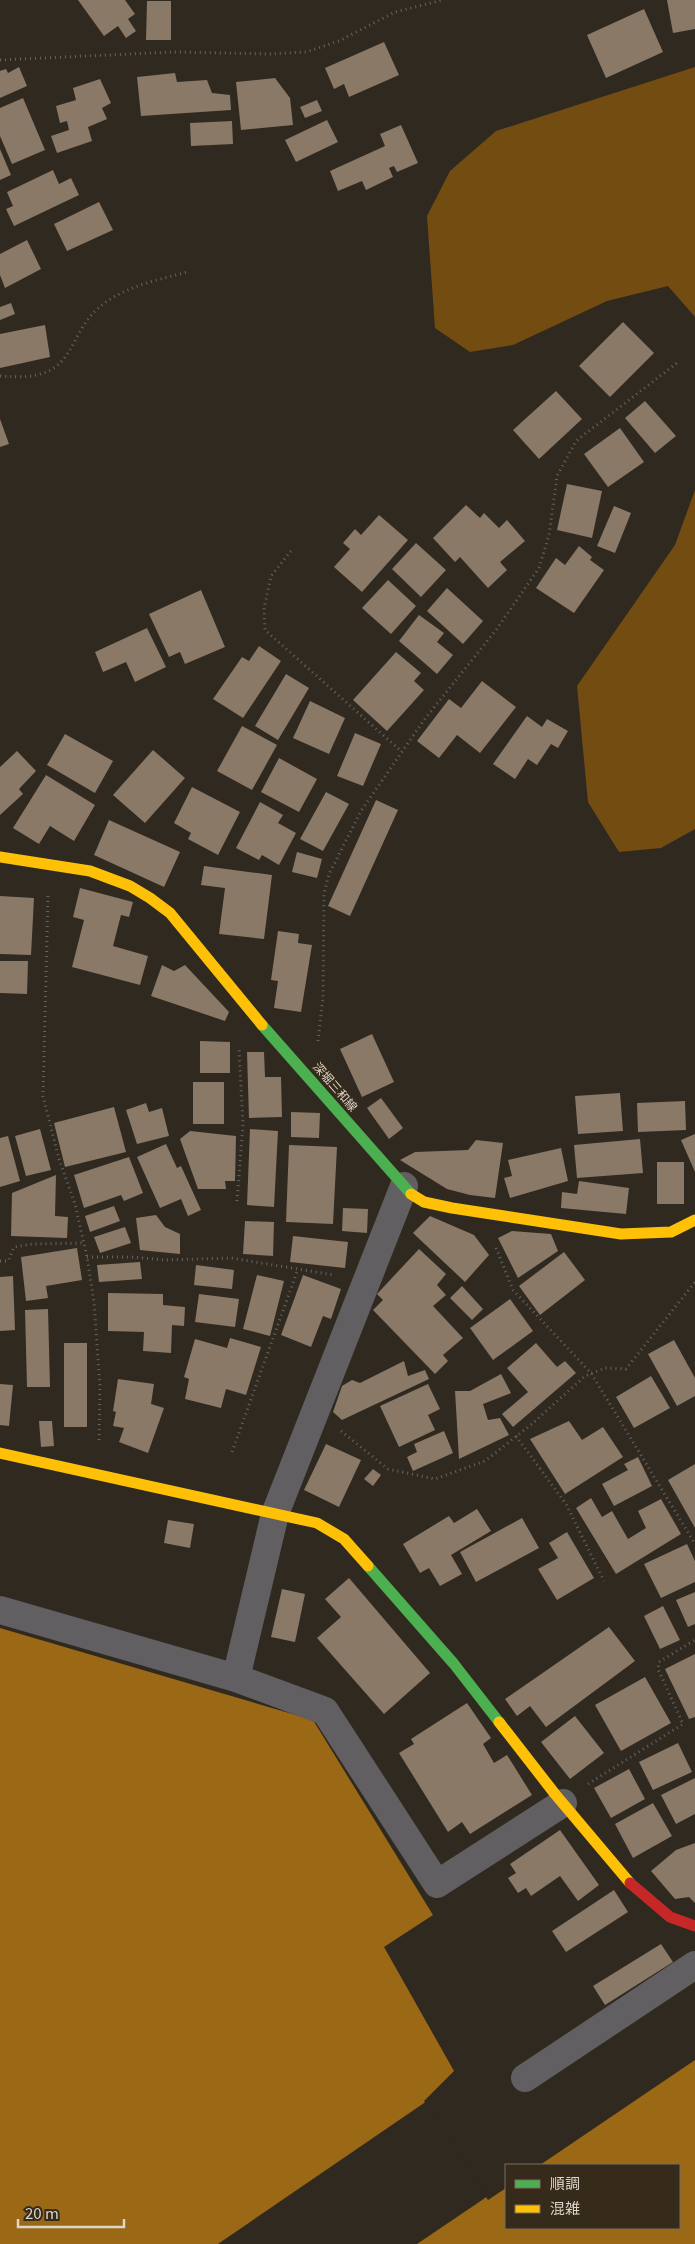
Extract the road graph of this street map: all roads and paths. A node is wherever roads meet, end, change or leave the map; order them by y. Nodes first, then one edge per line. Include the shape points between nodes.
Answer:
1 (443, 0) edge
2 (0, 60) edge
3 (188, 272) dead end
4 (678, 364) dead end
5 (0, 376) edge
6 (291, 551) dead end
7 (401, 751) junction
8 (0, 858) edge
9 (50, 864) junction
10 (236, 994) junction
11 (308, 1077) junction
12 (404, 1186) junction
13 (237, 1201) dead end
14 (482, 1213) junction
15 (695, 1220) edge
16 (85, 1243) junction
17 (87, 1256) junction
18 (0, 1261) edge
19 (298, 1269) junction
20 (367, 1280) junction
21 (695, 1282) edge
22 (591, 1373) junction
23 (316, 1410) junction
24 (516, 1436) junction
25 (232, 1452) dead end
26 (0, 1454) edge
27 (98, 1474) junction
28 (275, 1514) junction
29 (695, 1544) edge
30 (604, 1581) dead end
31 (0, 1610) edge
32 (695, 1640) edge
33 (236, 1678) junction
34 (563, 1803) junction
35 (695, 1926) edge
36 (695, 1965) edge
37 (525, 2078) dead end

1 - 2 path via 395,12 339,41 306,52 174,52
3 - 5 path via 138,286 109,300 89,316 72,349 58,366 42,374 19,378
4 - 7 path via 576,441 557,476 549,535 540,568
6 - 7 path via 271,576 264,608 265,630
7 - 11 path via 361,811 329,874 324,894 323,998 316,1059
8 - 9 street, 深堀三和線
9 - 10 street, 深堀三和線 via 88,869 138,889 154,900 170,913
9 - 16 path via 43,1096
10 - 11 street, 深堀三和線
10 - 13 path via 243,1125
11 - 12 street, 深堀三和線
12 - 14 street, 深堀三和線 via 412,1196 424,1202
12 - 20 street
14 - 15 street, 深堀三和線 via 621,1234 671,1232
14 - 22 path via 513,1290
16 - 17 path
16 - 18 path via 14,1247 8,1261
17 - 19 path via 165,1260 231,1258
17 - 27 path via 100,1387
19 - 20 path
19 - 25 path
20 - 23 street
21 - 22 path via 626,1369 605,1368
22 - 24 path
22 - 29 path
23 - 24 path via 388,1469 435,1479 484,1461
23 - 28 street
24 - 30 path via 566,1504
26 - 27 street
27 - 28 street
28 - 33 street
28 - 34 street via 317,1523 344,1539 454,1664
31 - 33 street
32 - 34 path via 659,1662 658,1669 683,1724
33 - 34 street via 325,1711 437,1884
34 - 35 street via 636,1890 670,1917
36 - 37 street

